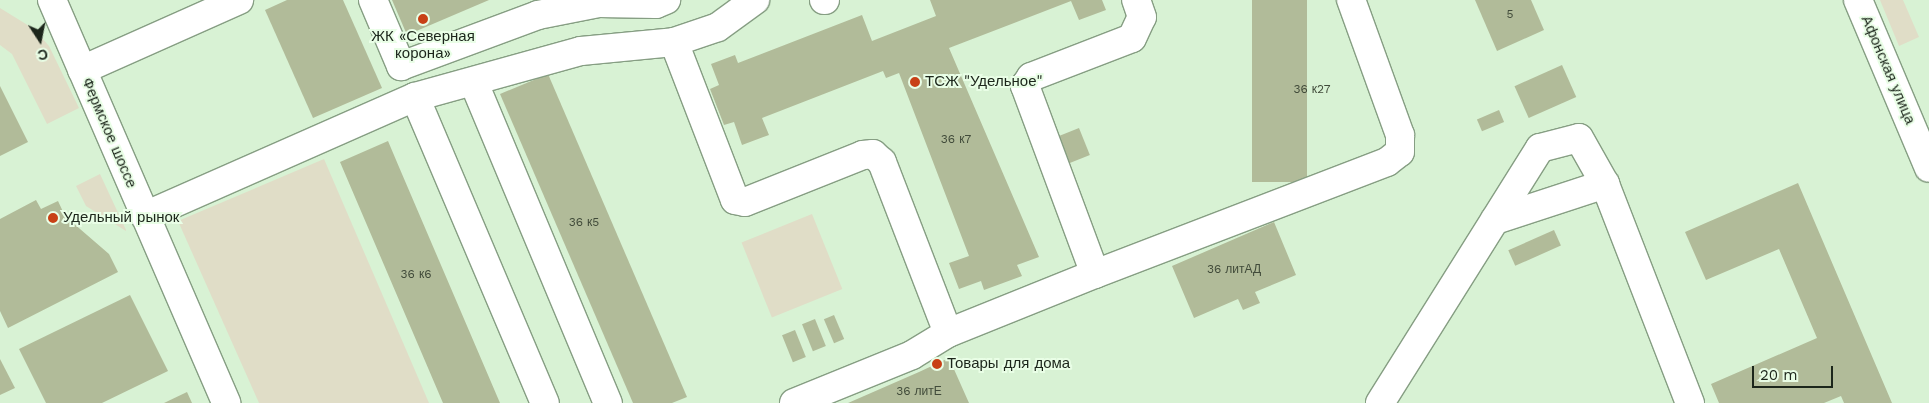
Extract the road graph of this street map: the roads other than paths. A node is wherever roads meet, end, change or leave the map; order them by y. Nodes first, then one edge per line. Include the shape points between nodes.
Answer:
1 (52, 0) edge
2 (239, 0) edge
3 (373, 0) edge
4 (666, 0) edge
5 (755, 0) edge
6 (1136, 0) edge
7 (1351, 0) edge
8 (1858, 0) edge
9 (674, 42) junction
10 (82, 70) junction
11 (474, 83) junction
12 (415, 96) junction
13 (1929, 168) edge
14 (1604, 184) junction
15 (145, 216) junction
16 (1495, 220) junction
17 (1095, 274) junction
18 (948, 333) junction
19 (226, 403) edge
20 (545, 403) edge
21 (608, 403) edge
22 (794, 403) edge
23 (1380, 403) edge
24 (1690, 403) edge

1 - 10 street, Фермское шоссе
2 - 10 street
3 - 4 street via 401,66 538,15 599,3 656,4
5 - 9 street via 718,27
6 - 17 street via 1142,17 1132,38 1031,77 1025,86
7 - 17 street via 1400,135 1400,152 1387,162
8 - 13 street, Афонская улица
9 - 11 street via 581,51
9 - 18 street via 735,200 746,202 863,155 873,154 882,162
10 - 15 street, Фермское шоссе
11 - 12 street
11 - 21 street
12 - 15 street
12 - 20 street
14 - 16 street
14 - 16 street via 1579,138 1561,140 1540,148
14 - 24 street
15 - 19 street, Фермское шоссе
16 - 23 street
17 - 18 street
18 - 22 street via 912,355

